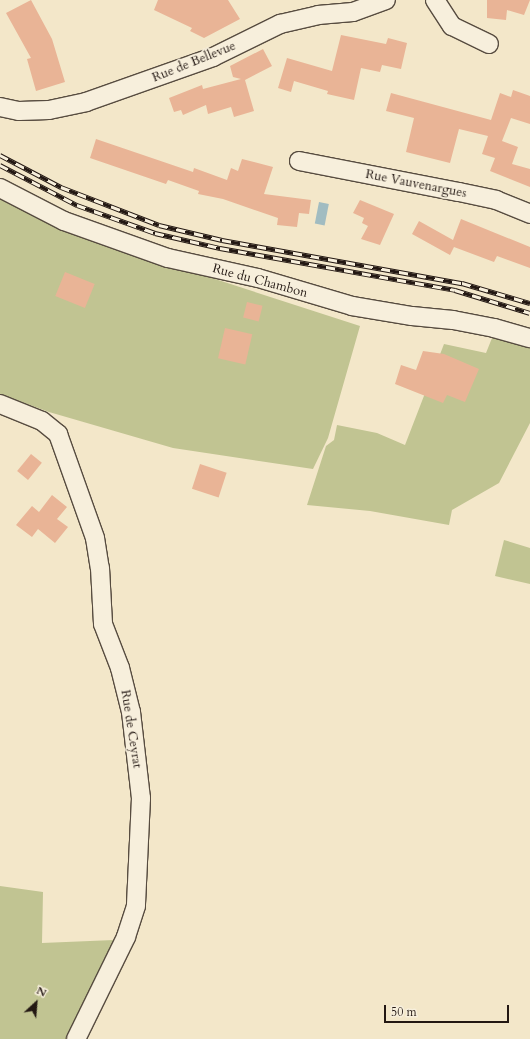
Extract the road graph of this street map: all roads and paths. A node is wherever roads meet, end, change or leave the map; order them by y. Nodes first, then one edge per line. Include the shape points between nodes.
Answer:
1 (386, 0) edge
2 (435, 0) edge
3 (489, 44) dead end
4 (0, 107) edge
5 (299, 161) dead end
6 (0, 188) edge
7 (530, 214) edge
8 (530, 338) edge
9 (0, 404) edge
10 (76, 1039) edge

1 - 4 street, Rue de Bellevue via 353,12 280,24 213,56 86,102 49,110 19,111
2 - 3 street via 452,26
5 - 7 street, Rue Vauvenargues via 496,200
6 - 8 street, Rue du Chambon via 64,221 168,258 258,278 352,306 453,320
9 - 10 street, Rue de Ceyrat via 42,421 58,434 95,538 100,568 103,624 120,668 131,712 141,798 138,891 132,923

